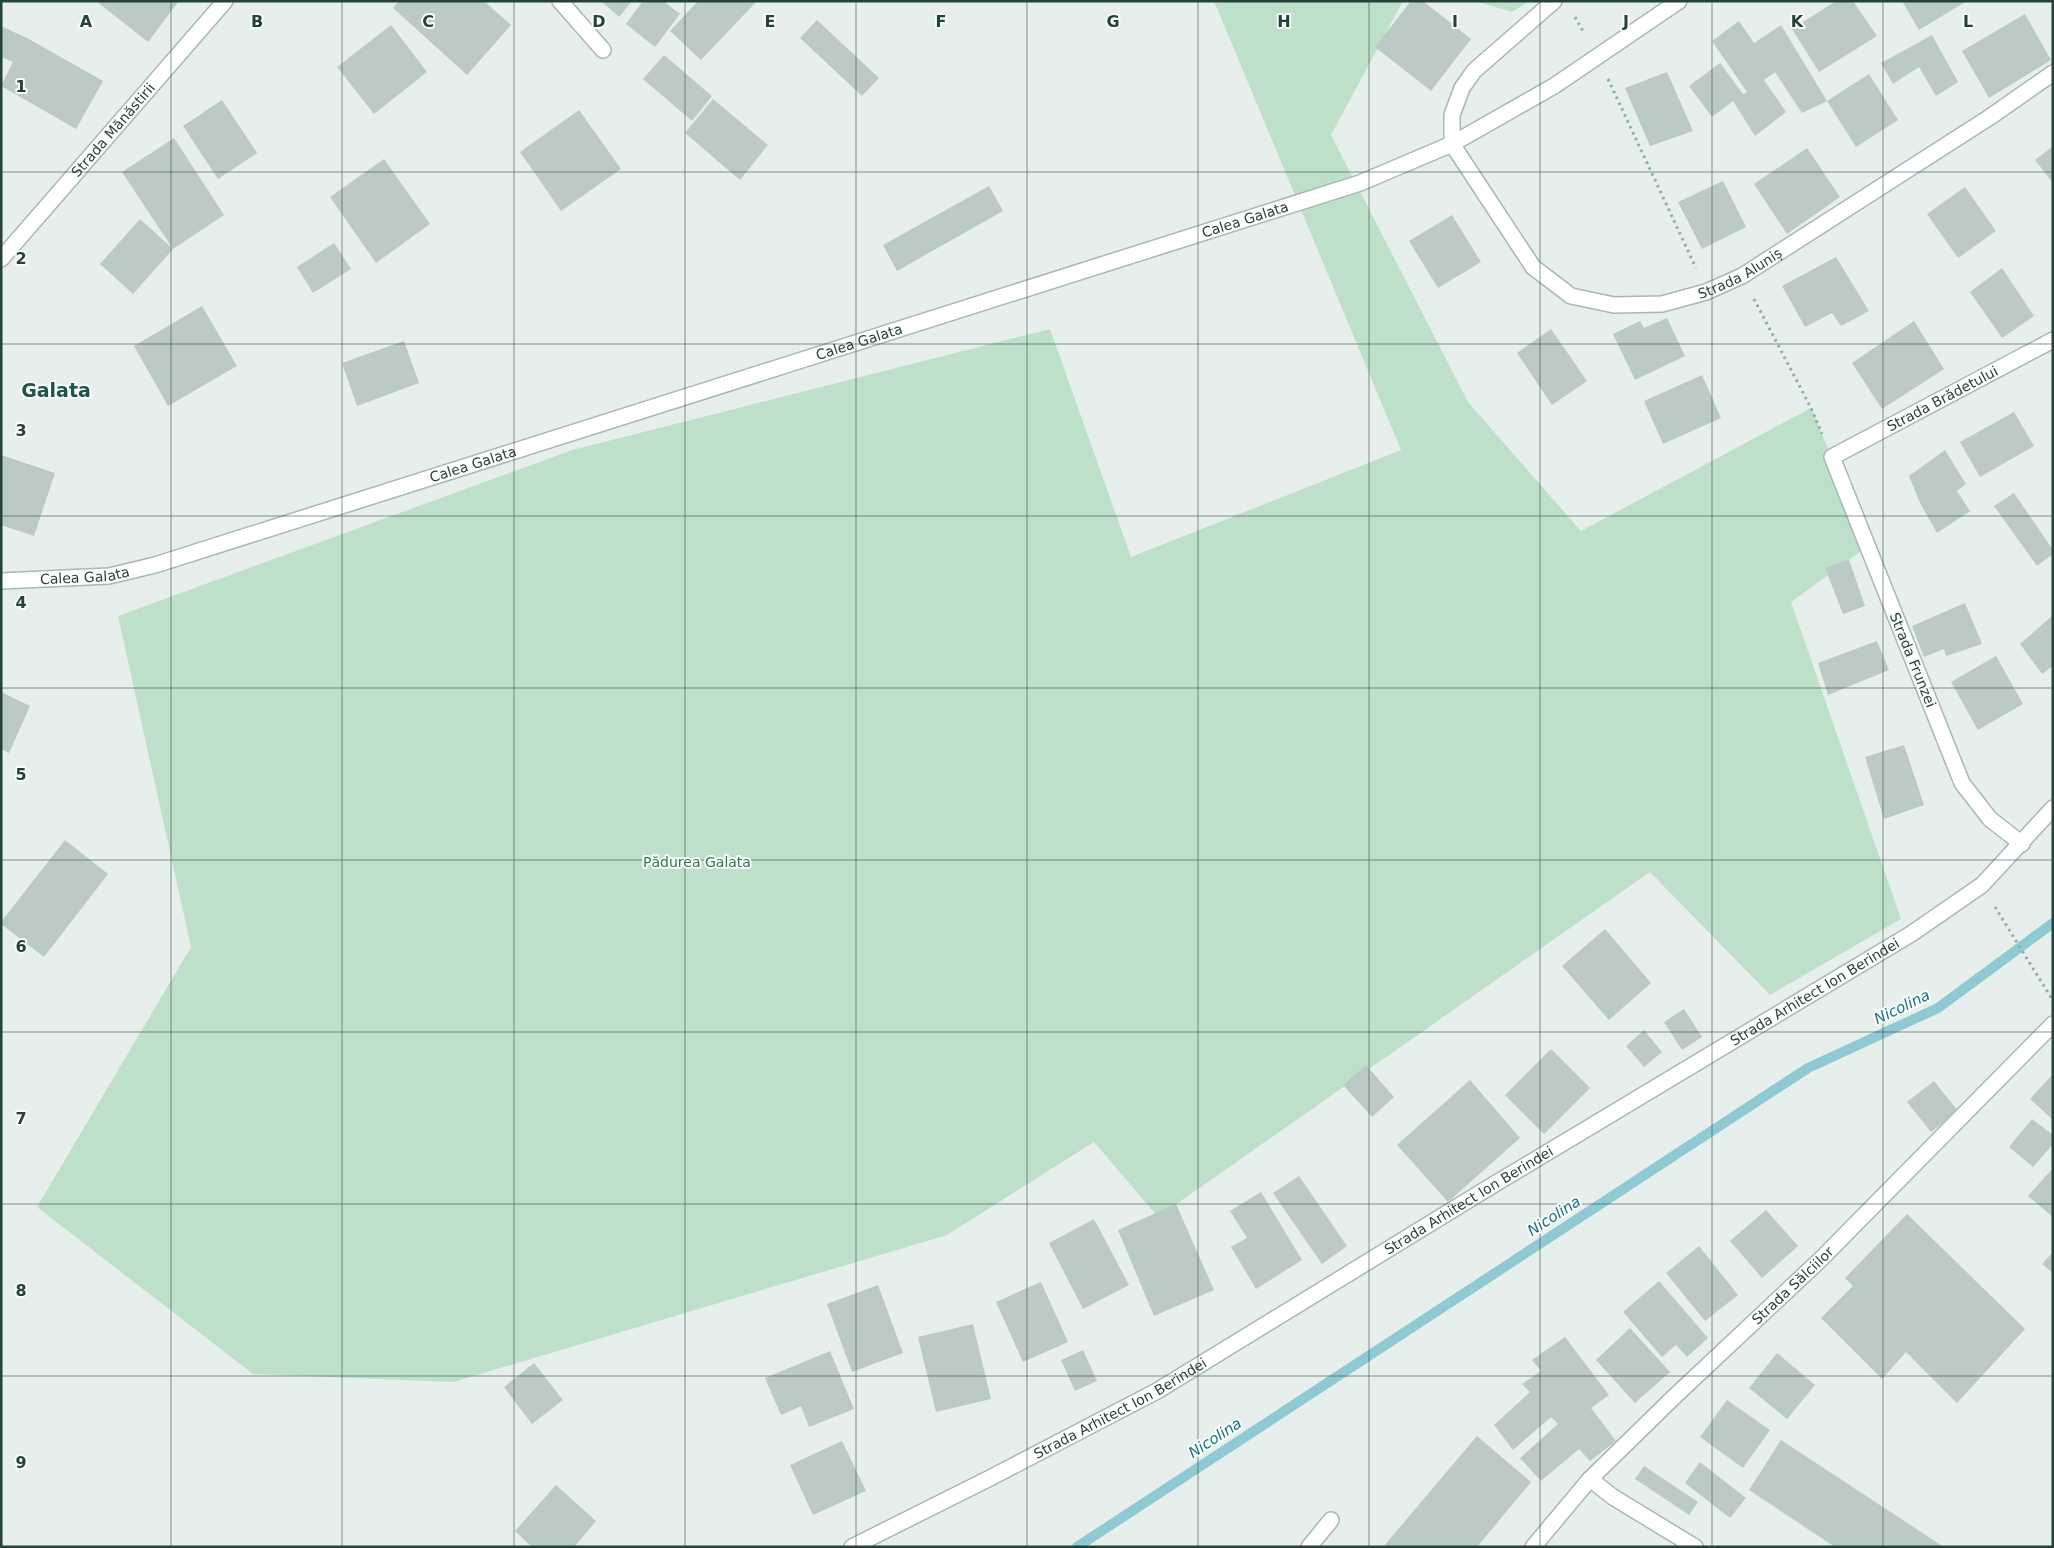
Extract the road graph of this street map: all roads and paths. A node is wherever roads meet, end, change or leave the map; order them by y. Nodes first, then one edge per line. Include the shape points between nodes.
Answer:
1 (225, 1) edge
2 (560, 1) edge
3 (1554, 1) edge
4 (1679, 1) edge
5 (1570, 9) dead end
6 (603, 50) dead end
7 (1598, 56) junction
8 (2053, 72) edge
9 (1452, 144) junction
10 (1, 259) edge
11 (1742, 276) junction
12 (1706, 292) junction
13 (2053, 340) edge
14 (1832, 457) junction
15 (1, 581) edge
16 (2053, 808) edge
17 (2022, 844) junction
18 (1982, 885) junction
19 (2053, 1000) edge
20 (2053, 1024) edge
21 (1590, 1479) junction
22 (1331, 1520) dead end
23 (852, 1547) edge
24 (1309, 1547) edge
25 (1533, 1547) edge
26 (1695, 1547) edge

1 - 10 street, Strada Mănăstirii
2 - 6 street
3 - 9 street via 1474,71 1462,88 1452,115
4 - 7 street, Calea Galata
5 - 7 path
7 - 9 street, Calea Galata via 1554,86
7 - 12 path
8 - 11 street, Strada Aluniș via 1990,117
9 - 12 street, Strada Aluniș via 1533,267 1571,296 1614,305 1662,304
9 - 15 street, Calea Galata via 1360,184 155,566 109,576
11 - 12 street, Strada Aluniș
11 - 14 path via 1812,408
13 - 14 street, Strada Brădetului
14 - 17 street, Strada Frunzei via 1962,783 1990,819
16 - 17 street, Strada Arhitect Ion Berindei
17 - 18 street, Strada Arhitect Ion Berindei
18 - 19 path
18 - 23 street, Strada Arhitect Ion Berindei via 1911,934 1157,1391
20 - 21 street, Strada Sălciilor via 1820,1260
21 - 25 street, Strada Sălciilor
21 - 26 street via 1612,1497
22 - 24 street

